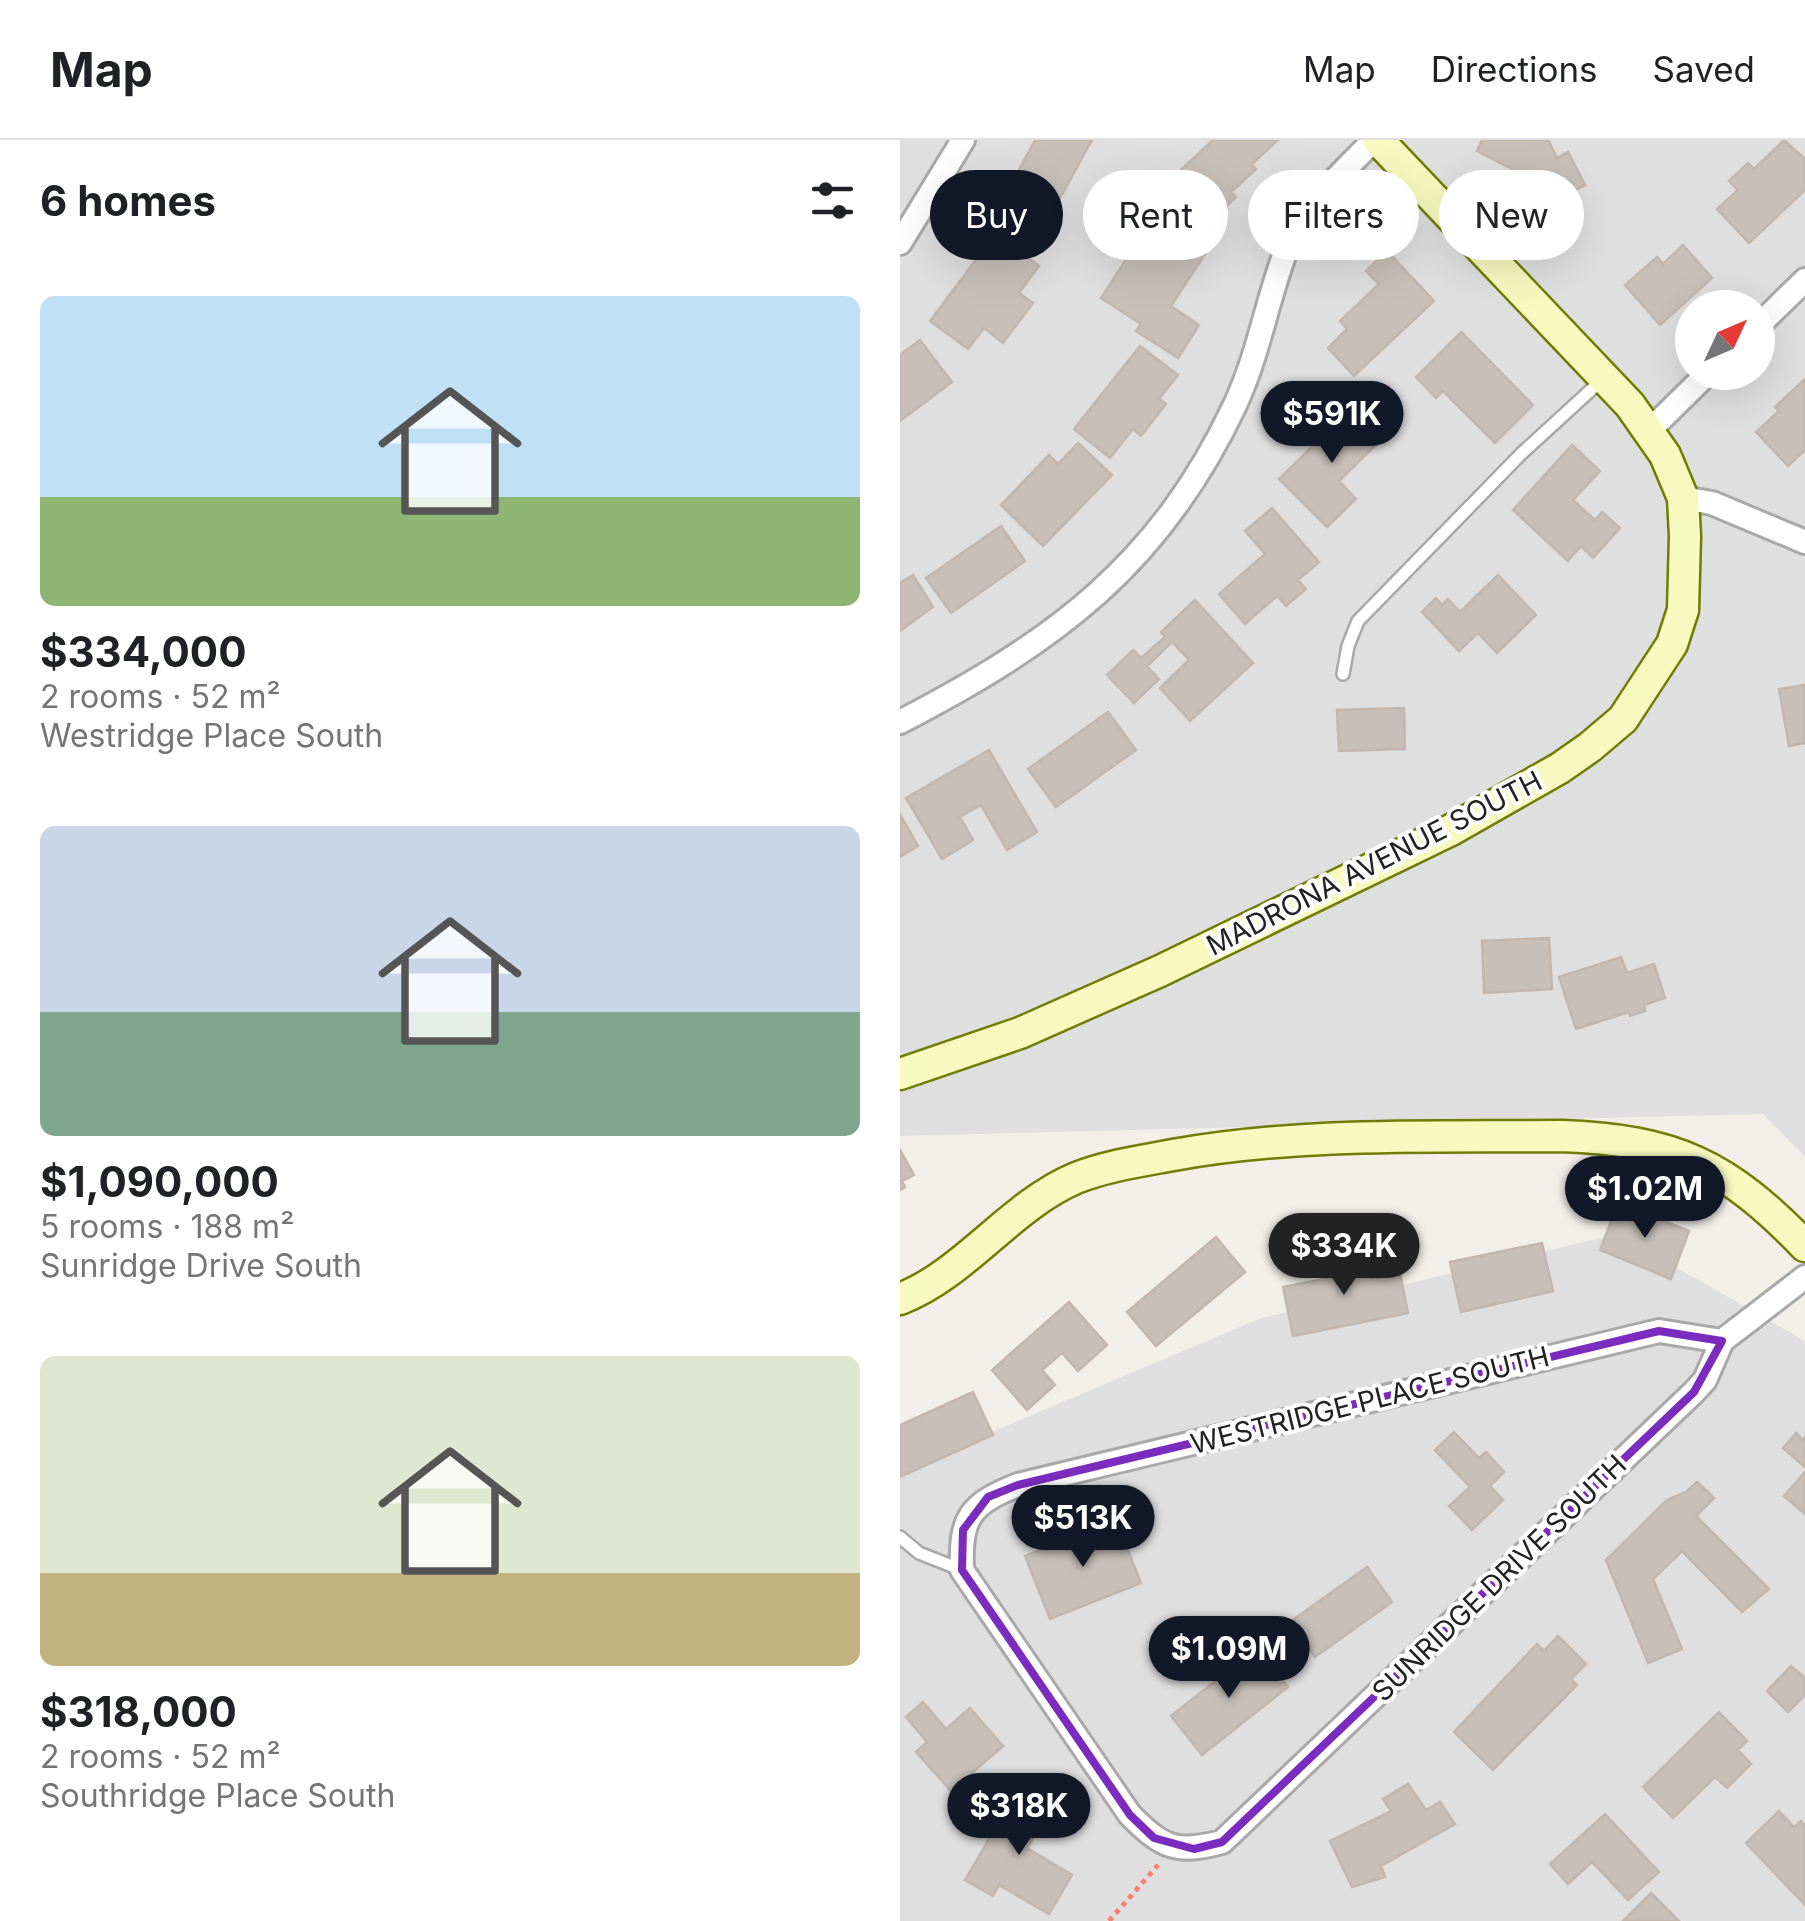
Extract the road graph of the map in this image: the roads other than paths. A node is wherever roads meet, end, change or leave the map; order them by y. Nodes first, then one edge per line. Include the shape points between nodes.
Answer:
1 (963, 140) edge
2 (1376, 140) edge
3 (900, 243) edge
4 (1805, 280) edge
5 (1775, 309) edge
6 (1604, 378) junction
7 (1692, 390) edge
8 (1650, 431) junction
9 (1683, 498) junction
10 (1805, 542) edge
11 (1343, 674) dead end
12 (900, 722) edge
13 (900, 1074) edge
14 (1805, 1246) edge
15 (1805, 1276) edge
16 (900, 1299) edge
17 (1722, 1341) junction
18 (900, 1537) edge
19 (962, 1570) junction

1 - 3 street
2 - 6 main road, MADRONA AVENUE SOUTH
2 - 12 street via 1303,218 1285,252 1236,404 1144,549 1053,632
4 - 5 street
6 - 8 main road, MADRONA AVENUE SOUTH
6 - 11 lane via 1358,621
7 - 8 street
8 - 9 main road, MADRONA AVENUE SOUTH
9 - 10 street via 1712,503
9 - 13 main road, MADRONA AVENUE SOUTH via 1686,571 1672,644 1623,718 1560,768 1450,830 1160,971 1020,1033
14 - 16 main road via 1736,1182 1664,1149 1579,1136 1311,1138 1212,1148 1078,1177
15 - 17 street, SUNRIDGE DRIVE SOUTH
17 - 19 street, WESTRIDGE PLACE SOUTH via 1659,1331 1018,1485 988,1497 968,1516
17 - 19 street, SUNRIDGE DRIVE SOUTH via 1694,1392 1222,1842 1173,1848 1130,1815
18 - 19 lane via 919,1553

